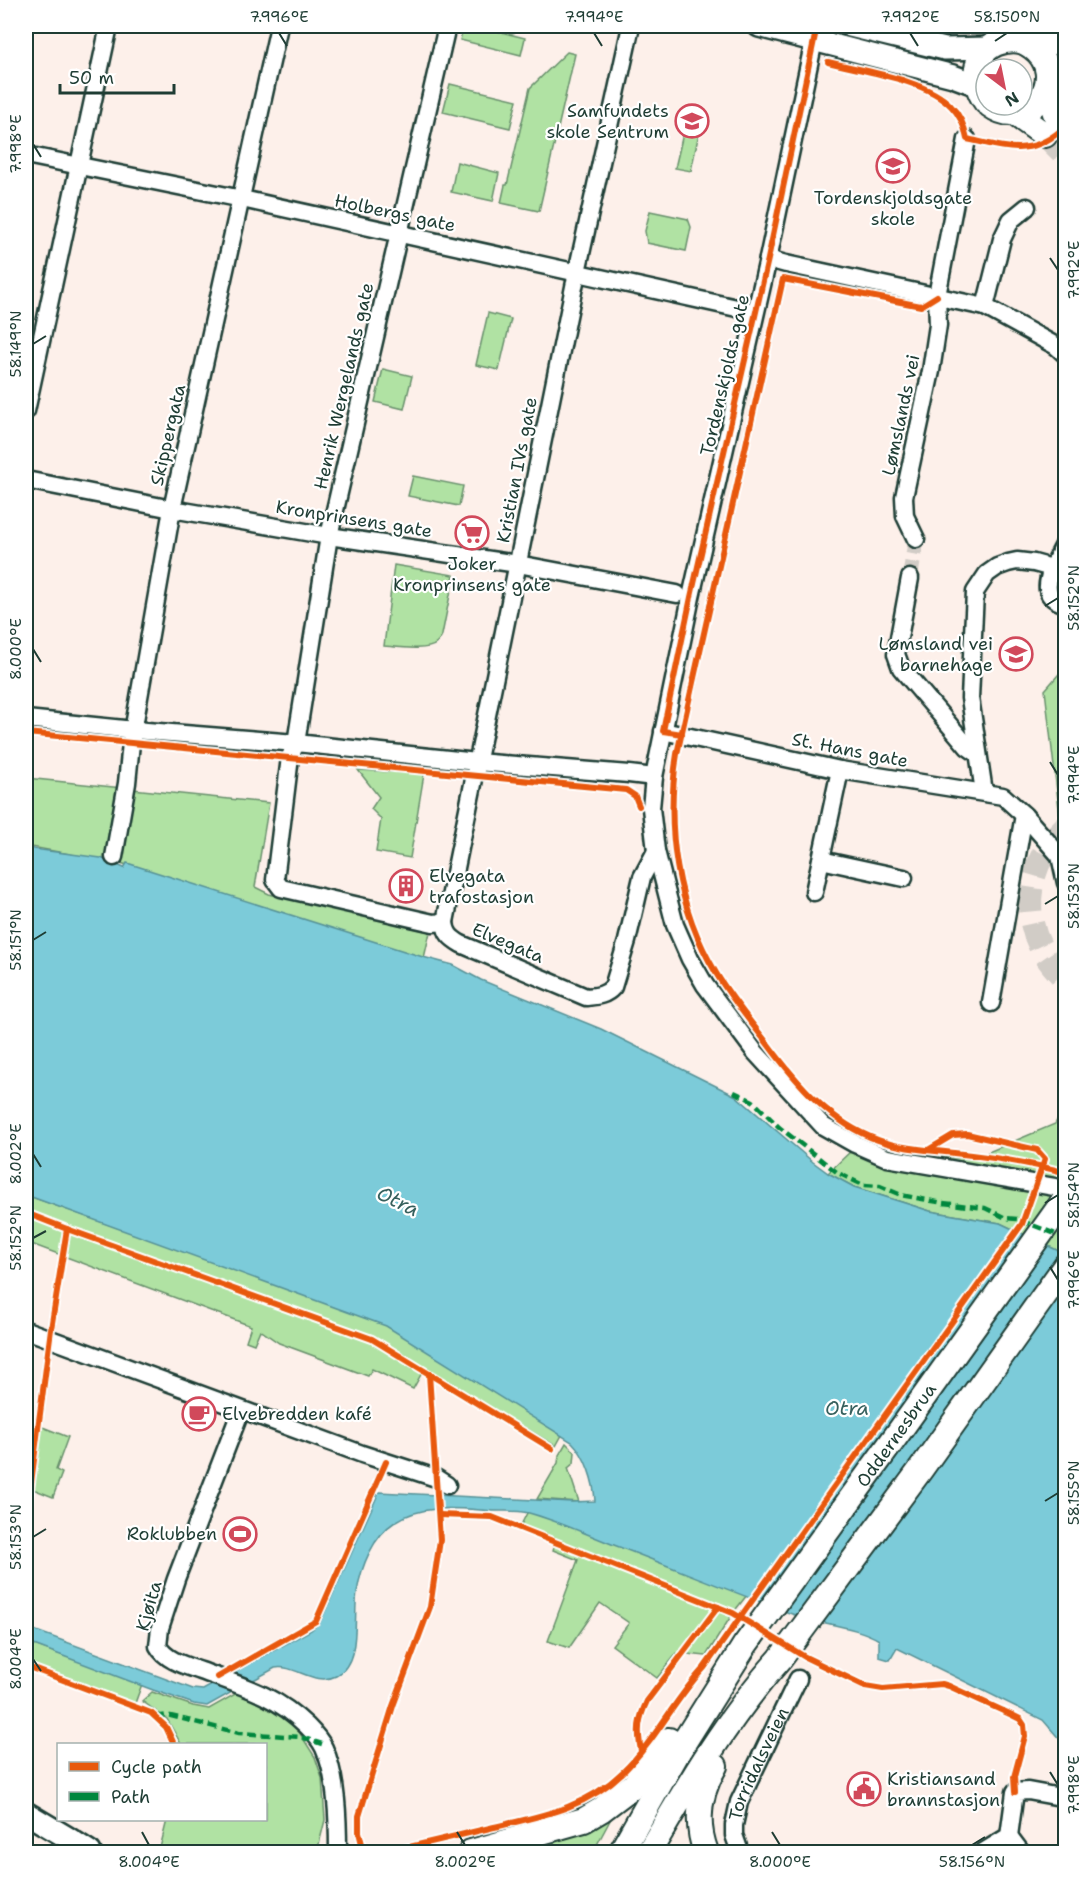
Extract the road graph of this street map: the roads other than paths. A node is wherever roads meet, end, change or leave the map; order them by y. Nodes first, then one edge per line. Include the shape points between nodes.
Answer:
1 (109, 26) edge
2 (279, 26) edge
3 (447, 26) edge
4 (631, 26) edge
5 (759, 26) edge
6 (850, 26) edge
7 (815, 32) edge
8 (1065, 40) edge
9 (1029, 44) junction
10 (989, 48) junction
11 (982, 57) edge
12 (1054, 75) edge
13 (974, 90) edge
14 (1034, 105) edge
15 (1022, 117) edge
16 (967, 139) dead end
17 (26, 155) edge
18 (78, 165) junction
19 (242, 199) junction
20 (1027, 207) dead end
21 (399, 235) junction
22 (768, 259) junction
23 (577, 272) junction
24 (937, 296) junction
25 (985, 307) junction
26 (755, 312) junction
27 (1065, 355) edge
28 (26, 411) edge
29 (26, 480) edge
30 (172, 509) junction
31 (329, 536) junction
32 (916, 539) tunnel mouth
33 (1065, 542) edge
34 (518, 564) junction
35 (1052, 568) junction
36 (910, 578) tunnel mouth
37 (677, 594) dead end
38 (1065, 604) edge
39 (26, 719) edge
40 (134, 730) junction
41 (663, 731) junction
42 (293, 750) junction
43 (978, 754) junction
44 (477, 762) junction
45 (840, 770) junction
46 (654, 777) junction
47 (984, 792) junction
48 (1024, 815) junction
49 (656, 851) junction
50 (114, 857) dead end
51 (821, 860) junction
52 (904, 878) dead end
53 (1065, 883) edge
54 (814, 892) dead end
55 (445, 922) junction
56 (991, 1003) dead end
57 (1065, 1189) edge
58 (1065, 1198) edge
59 (1065, 1265) edge
60 (26, 1330) edge
61 (241, 1410) junction
62 (447, 1485) dead end
63 (745, 1645) junction
64 (780, 1659) junction
65 (798, 1679) dead end
66 (334, 1798) junction
67 (1065, 1798) edge
68 (26, 1814) edge
69 (1009, 1836) junction
70 (88, 1851) edge
71 (327, 1852) edge
72 (338, 1852) edge
73 (471, 1852) edge
74 (621, 1852) edge
75 (649, 1852) edge
76 (706, 1852) edge
77 (740, 1852) edge
78 (983, 1852) edge
79 (1021, 1852) edge

1 - 18 street
2 - 19 street, Skippergata
3 - 21 street, Henrik Wergelands gate
4 - 23 street, Kristian IVs gate
5 - 7 main road
6 - 10 main road via 945,49
7 - 13 main road via 953,76
7 - 22 street, Tordenskjolds gate
8 - 9 highway
9 - 10 highway via 1004,41
9 - 12 highway via 1041,54
10 - 11 highway
12 - 14 highway
12 - 15 highway via 1052,131
16 - 24 street, Lømslands vei
17 - 18 street, Holbergs gate
18 - 19 street, Holbergs gate
18 - 28 street
19 - 21 street, Holbergs gate
19 - 30 street, Skippergata
20 - 25 street via 1011,220 1002,240
21 - 23 street, Holbergs gate
21 - 31 street, Henrik Wergelands gate
22 - 24 street
22 - 26 street, Tordenskjolds gate
23 - 26 street, Holbergs gate
23 - 34 street, Kristian IVs gate
24 - 25 street
24 - 32 street, Lømslands vei via 938,325 931,371 903,508
25 - 27 street via 1056,346
26 - 41 street, Tordenskjolds gate
29 - 30 street, Kronprinsens gate
30 - 31 street, Kronprinsens gate
30 - 40 street, Skippergata
31 - 34 street, Kronprinsens gate
31 - 42 street, Henrik Wergelands gate
33 - 35 street
34 - 37 street, Kronprinsens gate
34 - 44 street, Kristian IVs gate
35 - 38 street via 1047,586 1050,596
35 - 43 street via 1017,561 1008,563 987,574 975,592 970,698
36 - 43 street via 896,654 901,668
39 - 40 street
40 - 42 street
40 - 50 street, Skippergata
41 - 45 street, St. Hans gate
41 - 46 street, Tordenskjolds gate
42 - 44 street
42 - 55 street via 275,880 281,888 433,923
43 - 47 street
44 - 46 street
44 - 55 street, Kristian IVs gate
45 - 47 street, St. Hans gate
45 - 51 street
46 - 49 street, Tordenskjolds gate via 651,808
47 - 48 street, St. Hans gate via 1003,796
48 - 53 street, St. Hans gate via 1060,855
48 - 56 street
49 - 55 street, Elvegata via 642,877 627,941 608,993 586,997 461,944 451,939
49 - 57 street, Tordenskjolds gate via 675,925 705,985 754,1052 823,1126 887,1158
51 - 52 street
51 - 54 street
58 - 63 highway, Oddernesbrua
59 - 64 highway
60 - 61 street
61 - 62 street
61 - 66 street, Kjøita via 176,1579 158,1642 167,1656 285,1706 323,1746
63 - 73 highway via 711,1681 646,1771 618,1798 584,1820
63 - 74 highway
64 - 75 highway via 713,1748
64 - 76 highway via 704,1789 700,1821
65 - 77 street, Torridalsveien via 739,1803 734,1835
66 - 71 street, Kjøita
66 - 72 street, Kjøita
67 - 69 street via 1015,1792
68 - 70 main road
69 - 78 street
69 - 79 street

